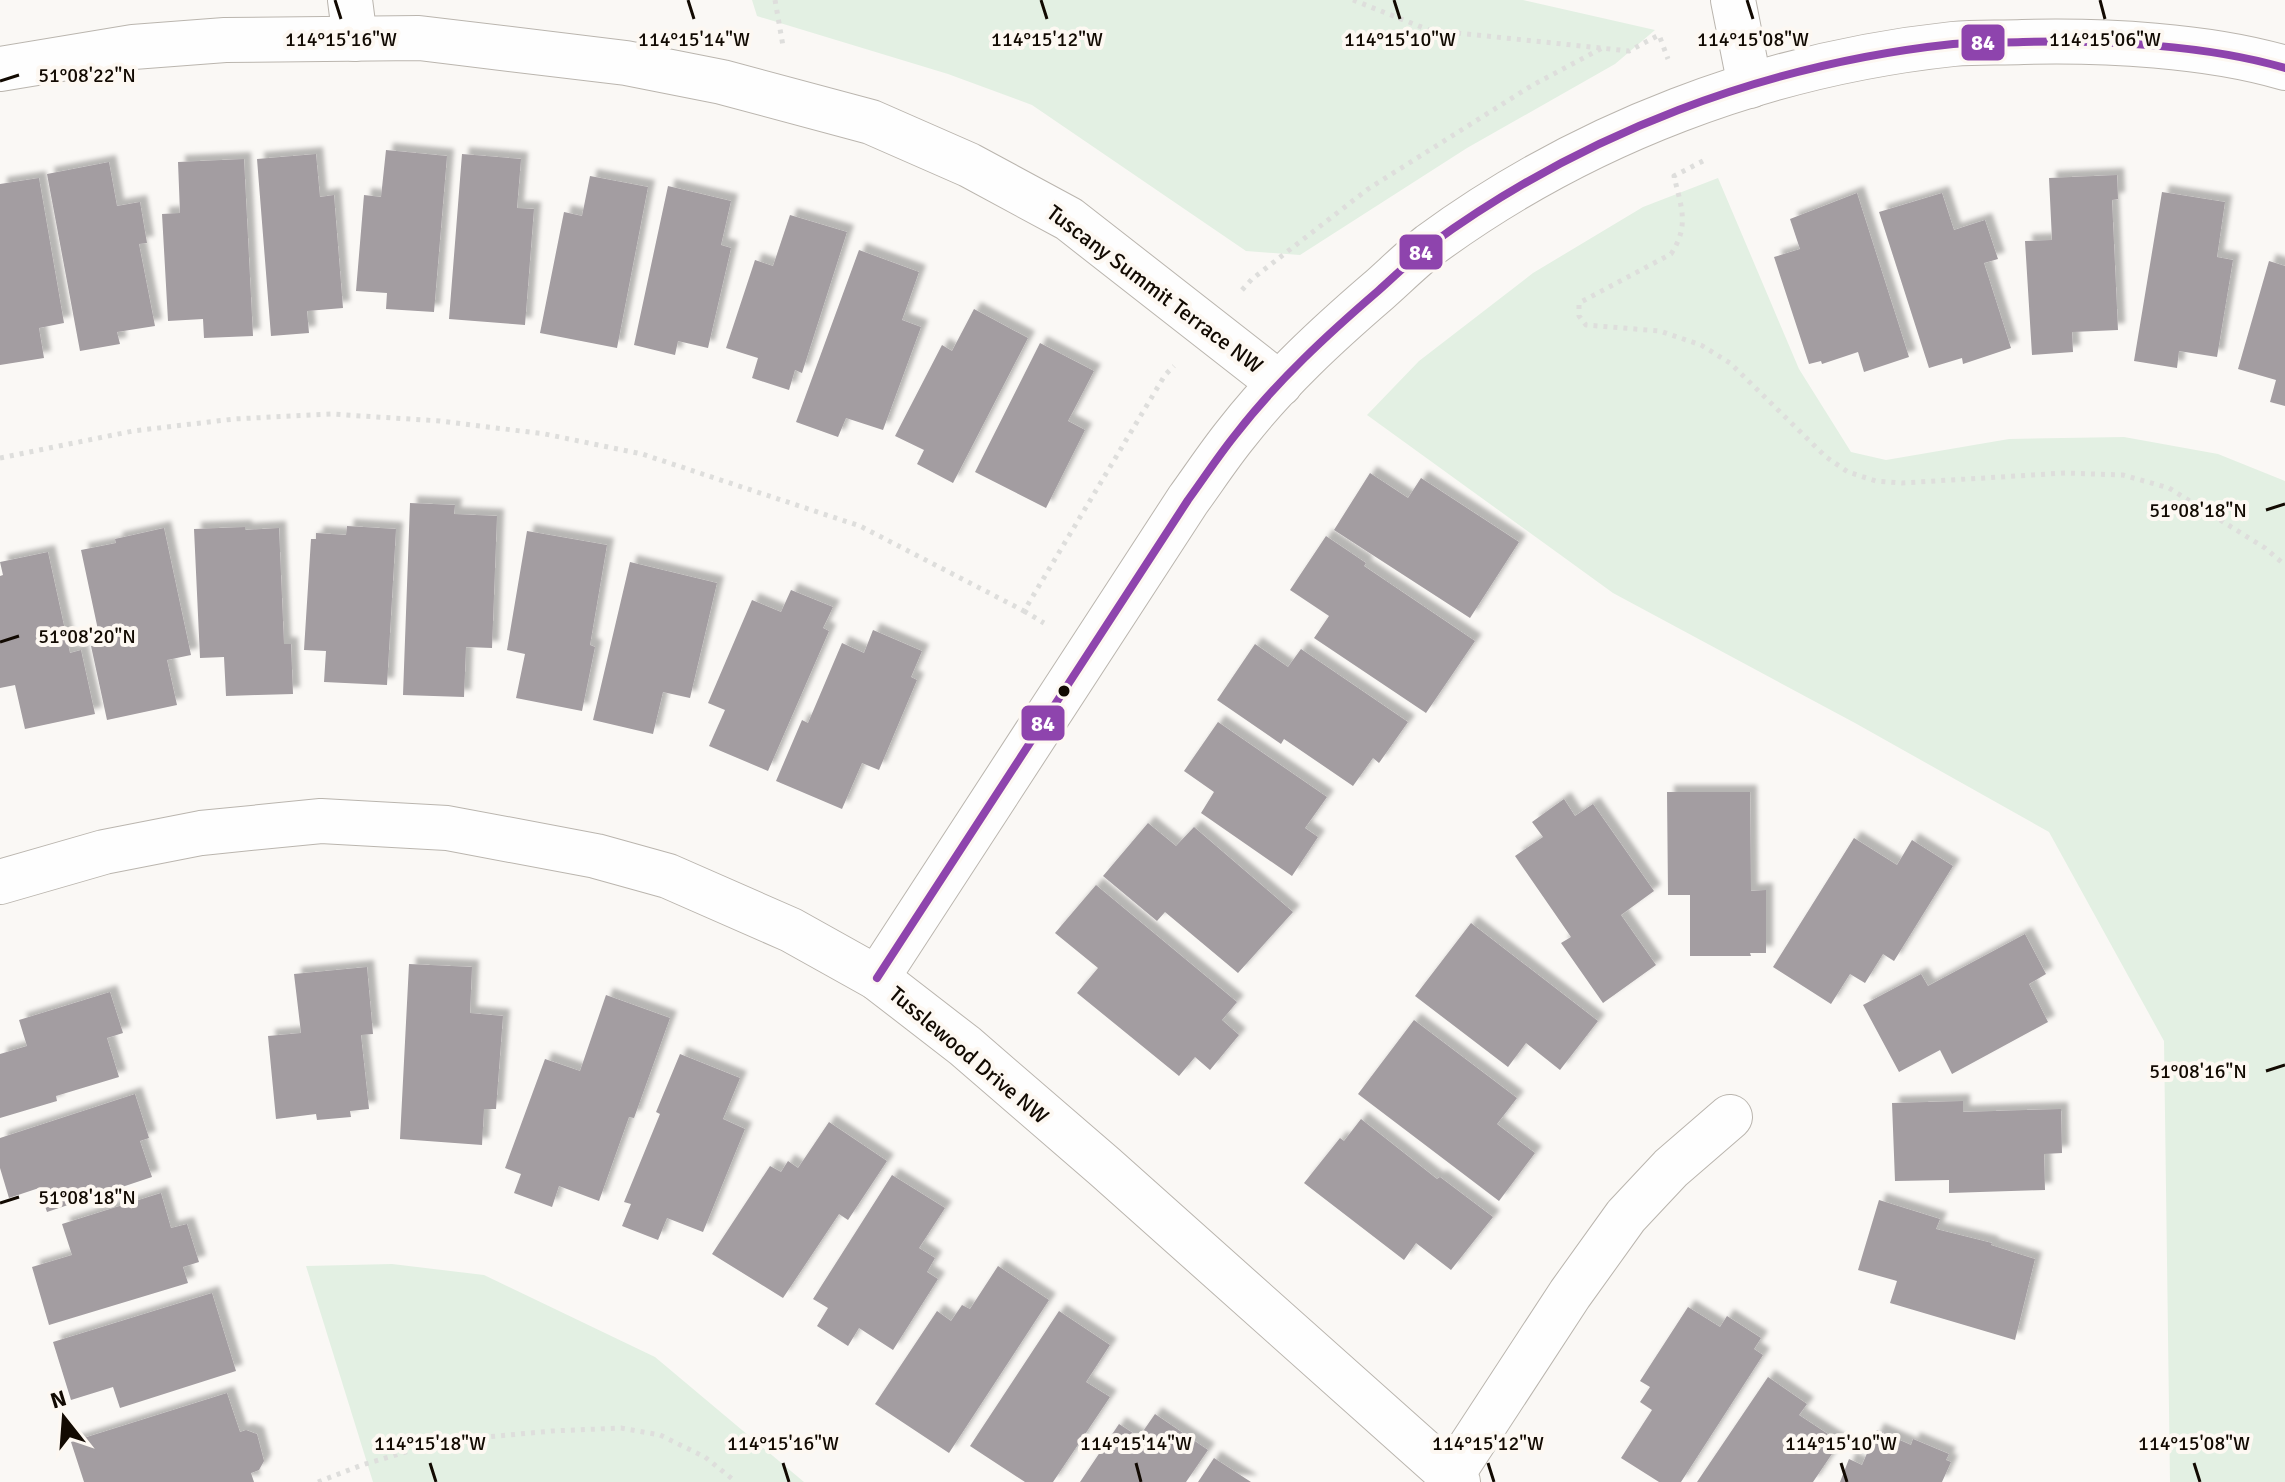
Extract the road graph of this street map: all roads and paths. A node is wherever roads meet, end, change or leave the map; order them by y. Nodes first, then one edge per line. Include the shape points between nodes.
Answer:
1 (1353, 0) edge
2 (1733, 0) edge
3 (353, 19) edge
4 (1604, 47) junction
5 (2285, 68) edge
6 (0, 69) edge
7 (1750, 86) junction
8 (1687, 106) junction
9 (1252, 279) dead end
10 (1165, 375) dead end
11 (1280, 384) junction
12 (0, 458) edge
13 (2285, 565) edge
14 (0, 882) edge
15 (877, 978) junction
16 (1730, 1117) dead end
17 (1454, 1479) edge
18 (318, 1482) edge
19 (736, 1482) edge

1 - 4 path via 1429,30
2 - 7 street
3 - 6 street, Tuscany Summit Terrace NW
3 - 11 street, Tuscany Summit Terrace NW via 419,38 626,63 722,82 871,122 969,165 1069,219
4 - 8 path via 1629,51 1659,35
4 - 9 path via 1531,86 1368,189
5 - 7 street via 2095,41 1955,44 1858,59
7 - 8 street
8 - 11 street via 1633,127 1516,187 1428,246
8 - 13 path via 1706,160 1674,176 1684,222 1680,240 1671,254 1579,303 1586,325 1660,331 1701,345 1730,363 1848,472 1902,483 2065,473 2123,475 2169,488
10 - 12 path via 1024,611 860,526 642,454 545,434 331,414 133,431
11 - 15 street via 1188,500
14 - 15 street, Tusslewood Drive NW via 104,852 201,833 321,821 447,828 596,856 668,876 791,930
15 - 17 street, Tusslewood Drive NW via 1105,1167
16 - 17 street via 1626,1216 1570,1294
18 - 19 path via 443,1441 621,1428 660,1435 705,1457

